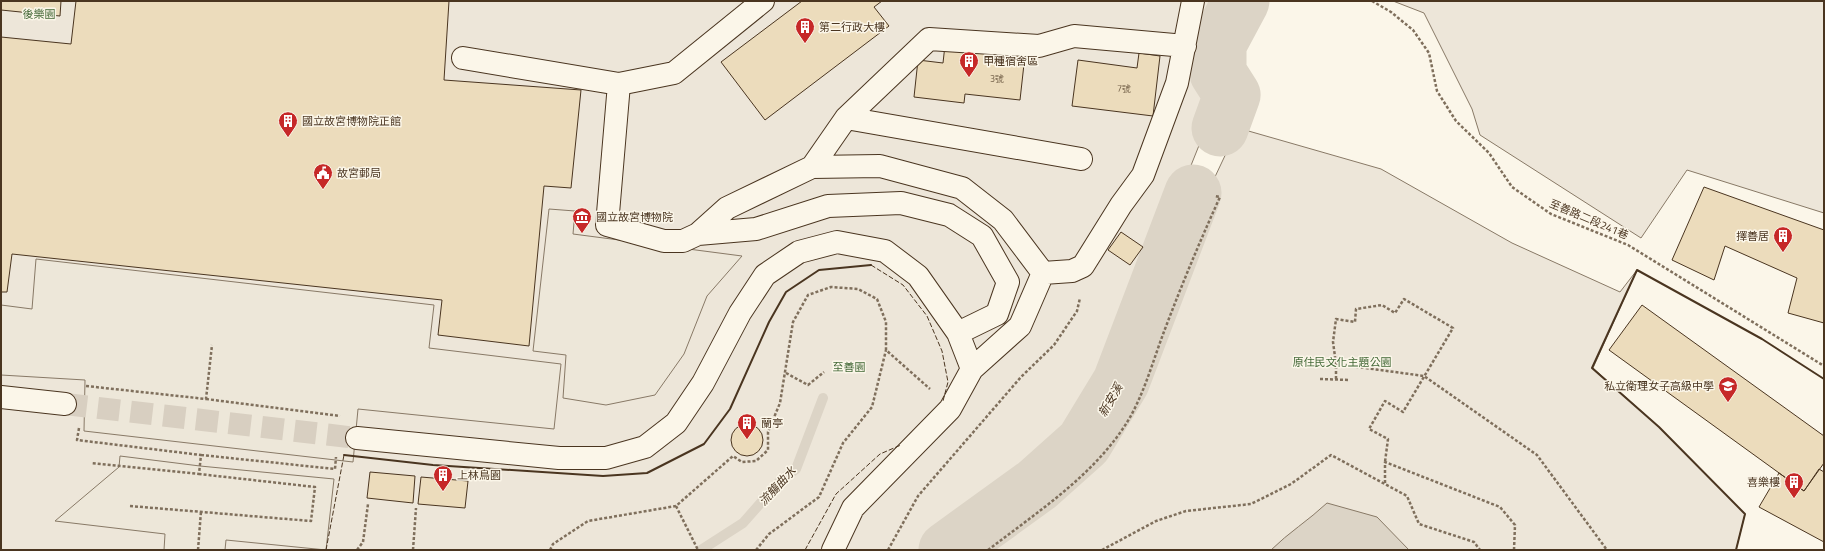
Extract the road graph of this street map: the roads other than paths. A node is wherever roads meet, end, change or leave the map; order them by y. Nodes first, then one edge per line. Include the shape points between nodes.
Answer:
1 (762, 1) edge
2 (1193, 1) edge
3 (1185, 46) junction
4 (463, 58) dead end
5 (619, 84) junction
6 (846, 118) junction
7 (1081, 159) dead end
8 (812, 168) junction
9 (698, 234) junction
10 (1043, 273) junction
11 (958, 333) junction
12 (972, 369) junction
13 (1, 397) edge
14 (66, 404) tunnel mouth
15 (357, 438) tunnel mouth
16 (833, 550) edge

1 - 5 lane via 674,72
2 - 3 lane
3 - 6 lane via 1074,36 1039,46 929,39
3 - 10 lane via 1177,83 1143,175 1083,266 1072,271
4 - 5 lane
5 - 9 lane via 607,225 664,241 683,241
6 - 7 lane
6 - 8 lane
8 - 9 lane via 728,208
8 - 10 lane via 880,166 962,188 1003,220
9 - 11 lane via 756,229 828,206 900,204 949,215 982,236 1008,282 997,314
10 - 12 lane via 1020,326
11 - 12 lane
11 - 15 lane via 918,276 885,251 837,242 799,252 766,275 740,313 703,383 676,423 645,447 606,458 559,458
12 - 16 lane via 950,409 853,508
13 - 14 lane

